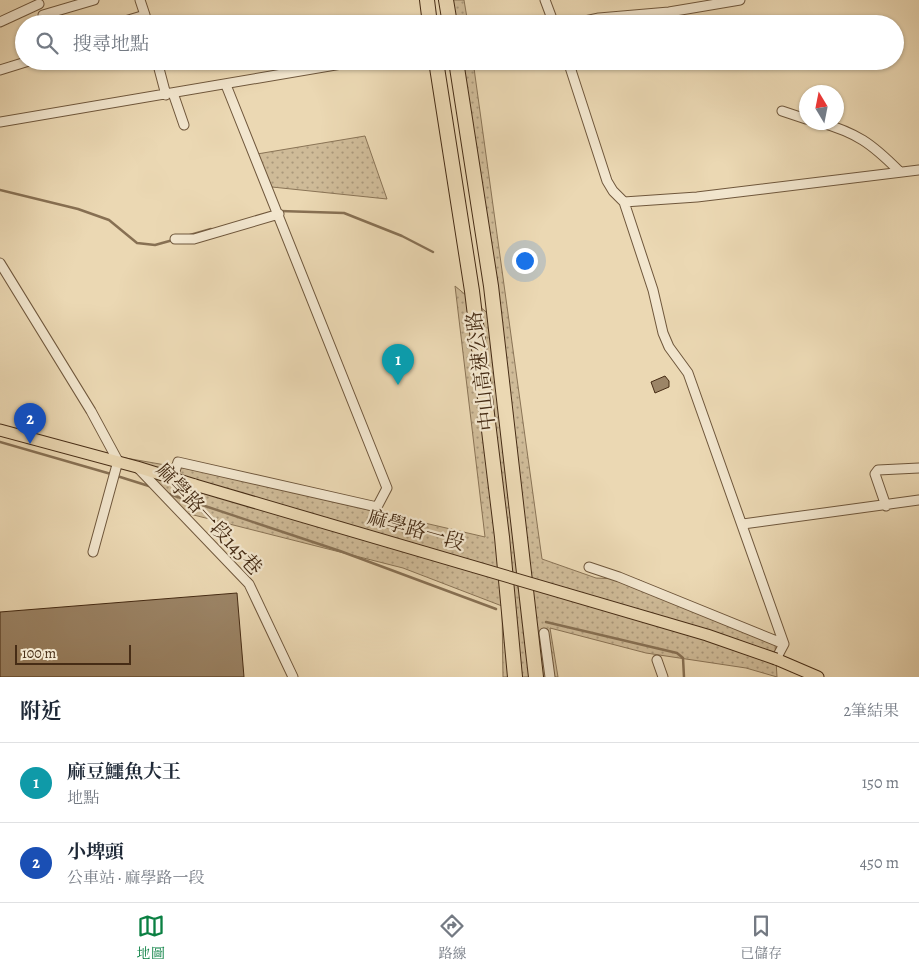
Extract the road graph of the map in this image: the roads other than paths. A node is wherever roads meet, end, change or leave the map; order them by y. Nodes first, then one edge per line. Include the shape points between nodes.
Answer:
1 (94, 0) edge
2 (140, 0) edge
3 (427, 0) edge
4 (446, 0) edge
5 (545, 0) edge
6 (740, 0) edge
7 (38, 2) edge
8 (43, 15) edge
9 (57, 15) edge
10 (144, 15) edge
11 (429, 15) edge
12 (448, 15) edge
13 (551, 15) edge
14 (634, 15) edge
15 (0, 22) edge
16 (15, 65) edge
17 (0, 70) edge
18 (161, 70) edge
19 (309, 70) edge
20 (437, 70) edge
21 (457, 70) edge
22 (571, 70) edge
23 (226, 85) junction
24 (170, 94) junction
25 (782, 110) dead end
26 (799, 116) edge
27 (0, 122) edge
28 (184, 125) dead end
29 (842, 130) edge
30 (919, 170) edge
31 (899, 171) junction
32 (624, 202) junction
33 (279, 214) junction
34 (175, 239) dead end
35 (0, 263) edge
36 (0, 430) edge
37 (118, 462) junction
38 (137, 467) junction
39 (919, 468) edge
40 (173, 477) junction
41 (919, 500) edge
42 (886, 506) junction
43 (743, 524) junction
44 (93, 552) dead end
45 (589, 568) dead end
46 (544, 633) dead end
47 (784, 644) junction
48 (776, 659) junction
49 (657, 660) dead end
50 (513, 674) edge
51 (293, 677) edge
52 (538, 677) edge
53 (550, 677) edge
54 (663, 677) edge
55 (818, 677) edge

1 - 9 lane
2 - 10 lane
3 - 11 highway
4 - 12 highway
5 - 13 lane
6 - 14 lane
7 - 8 lane
7 - 15 lane
16 - 17 lane
18 - 24 lane
19 - 23 lane
20 - 50 highway, 中山高速公路 via 472,291 502,537
21 - 52 highway, 中山高速公路 via 491,286
22 - 32 lane via 607,181
23 - 24 lane
23 - 33 lane
24 - 27 lane
24 - 28 lane
25 - 26 lane
29 - 31 lane via 860,136
30 - 31 lane
31 - 32 lane via 697,197
32 - 43 lane via 653,290 663,333 688,373
33 - 34 lane via 194,240
33 - 40 lane via 386,488 377,507 178,462
35 - 37 lane via 91,411
36 - 37 main road, 麻學路一段
37 - 38 main road, 麻學路一段
37 - 44 lane
38 - 40 main road, 麻學路一段
38 - 51 lane, 麻學路一段145巷 via 249,584
39 - 42 lane via 878,470 875,474
40 - 48 main road, 麻學路一段, bridge via 706,635
41 - 42 lane
42 - 43 lane
43 - 47 lane
45 - 47 lane via 619,577
46 - 53 lane
47 - 48 lane
48 - 55 main road, 麻學路一段
49 - 54 lane

